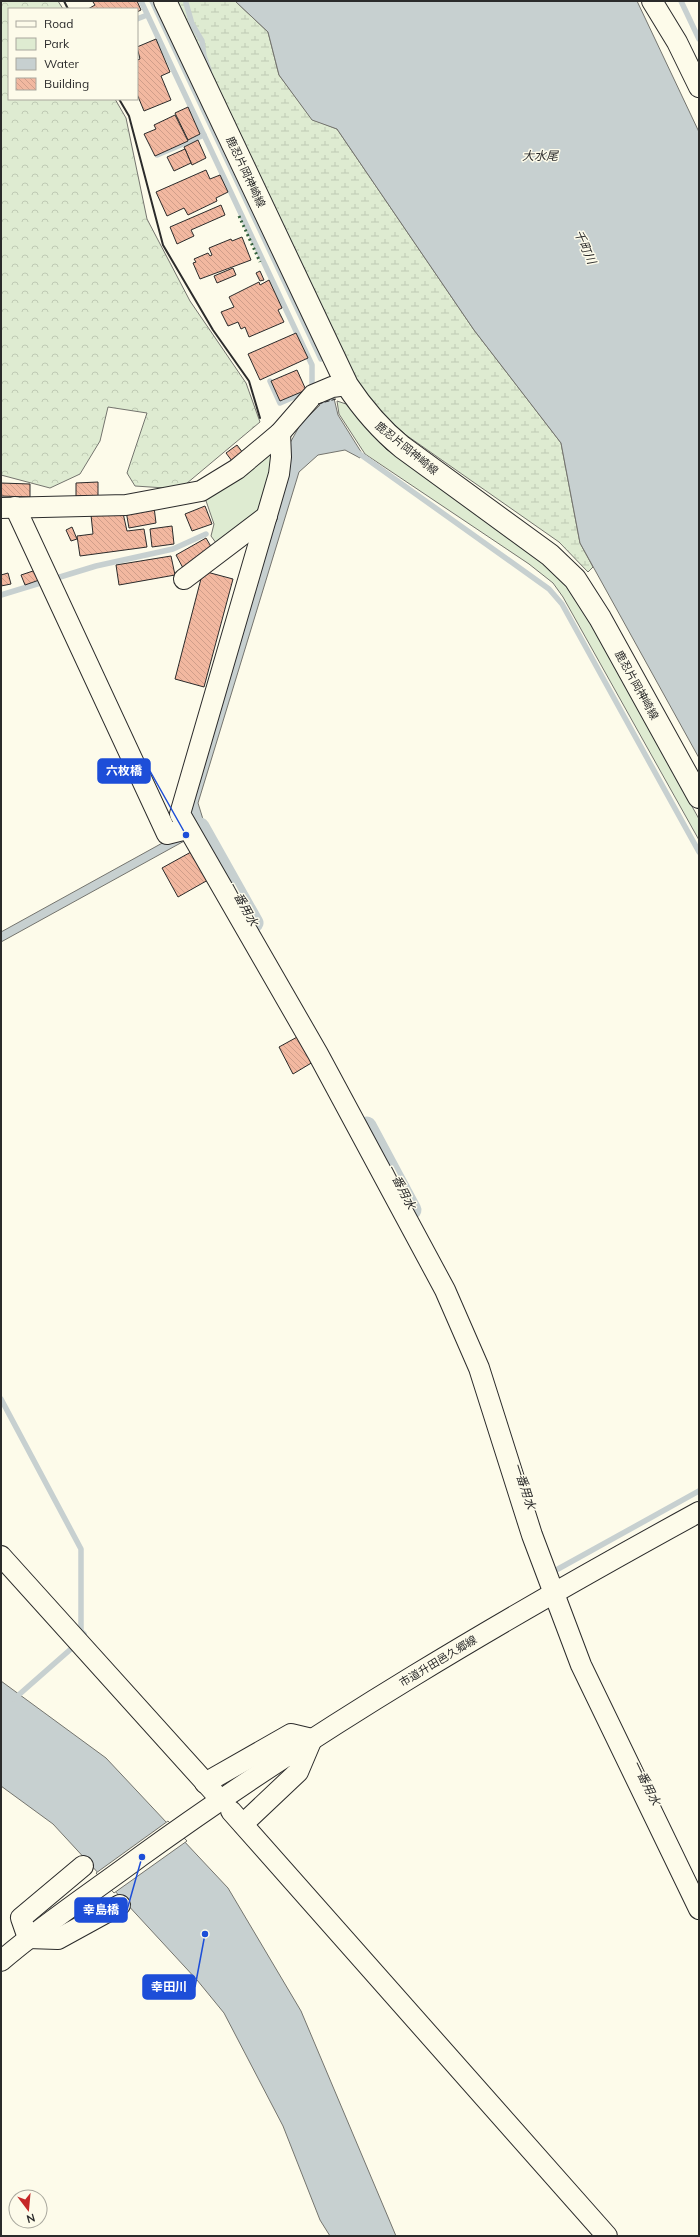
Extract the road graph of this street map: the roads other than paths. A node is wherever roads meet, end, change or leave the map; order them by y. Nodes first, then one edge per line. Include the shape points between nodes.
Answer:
1 (165, 1) edge
2 (652, 1) edge
3 (699, 87) edge
4 (339, 386) junction
5 (280, 433) junction
6 (8, 507) edge
7 (267, 516) junction
8 (184, 579) dead end
9 (699, 797) edge
10 (190, 833) junction
11 (699, 1512) edge
12 (1, 1556) edge
13 (553, 1592) junction
14 (312, 1739) junction
15 (83, 1866) dead end
16 (120, 1905) dead end
17 (699, 1909) edge
18 (28, 1938) junction
19 (1, 1962) edge
20 (607, 2236) edge

1 - 4 main road, 鹿忍片岡神崎線
2 - 3 street via 677,42
4 - 5 street via 313,396
4 - 9 main road, 鹿忍片岡神崎線 via 360,404 381,429 550,555 575,579 600,618
5 - 6 street via 237,469 201,491 126,505
5 - 7 street via 279,474
6 - 10 street via 48,579 167,834
7 - 8 street
7 - 10 street via 180,814
10 - 13 street via 233,903 318,1054 445,1290 479,1368 532,1535
11 - 13 street, 市道升田邑久郷線
12 - 14 street via 209,1787 291,1734
13 - 14 street, 市道升田邑久郷線
13 - 17 street via 581,1665
14 - 18 street, 市道升田邑久郷線 via 186,1824
14 - 20 street via 298,1772 237,1818
15 - 18 street via 21,1918
16 - 18 street via 58,1939
18 - 19 street

